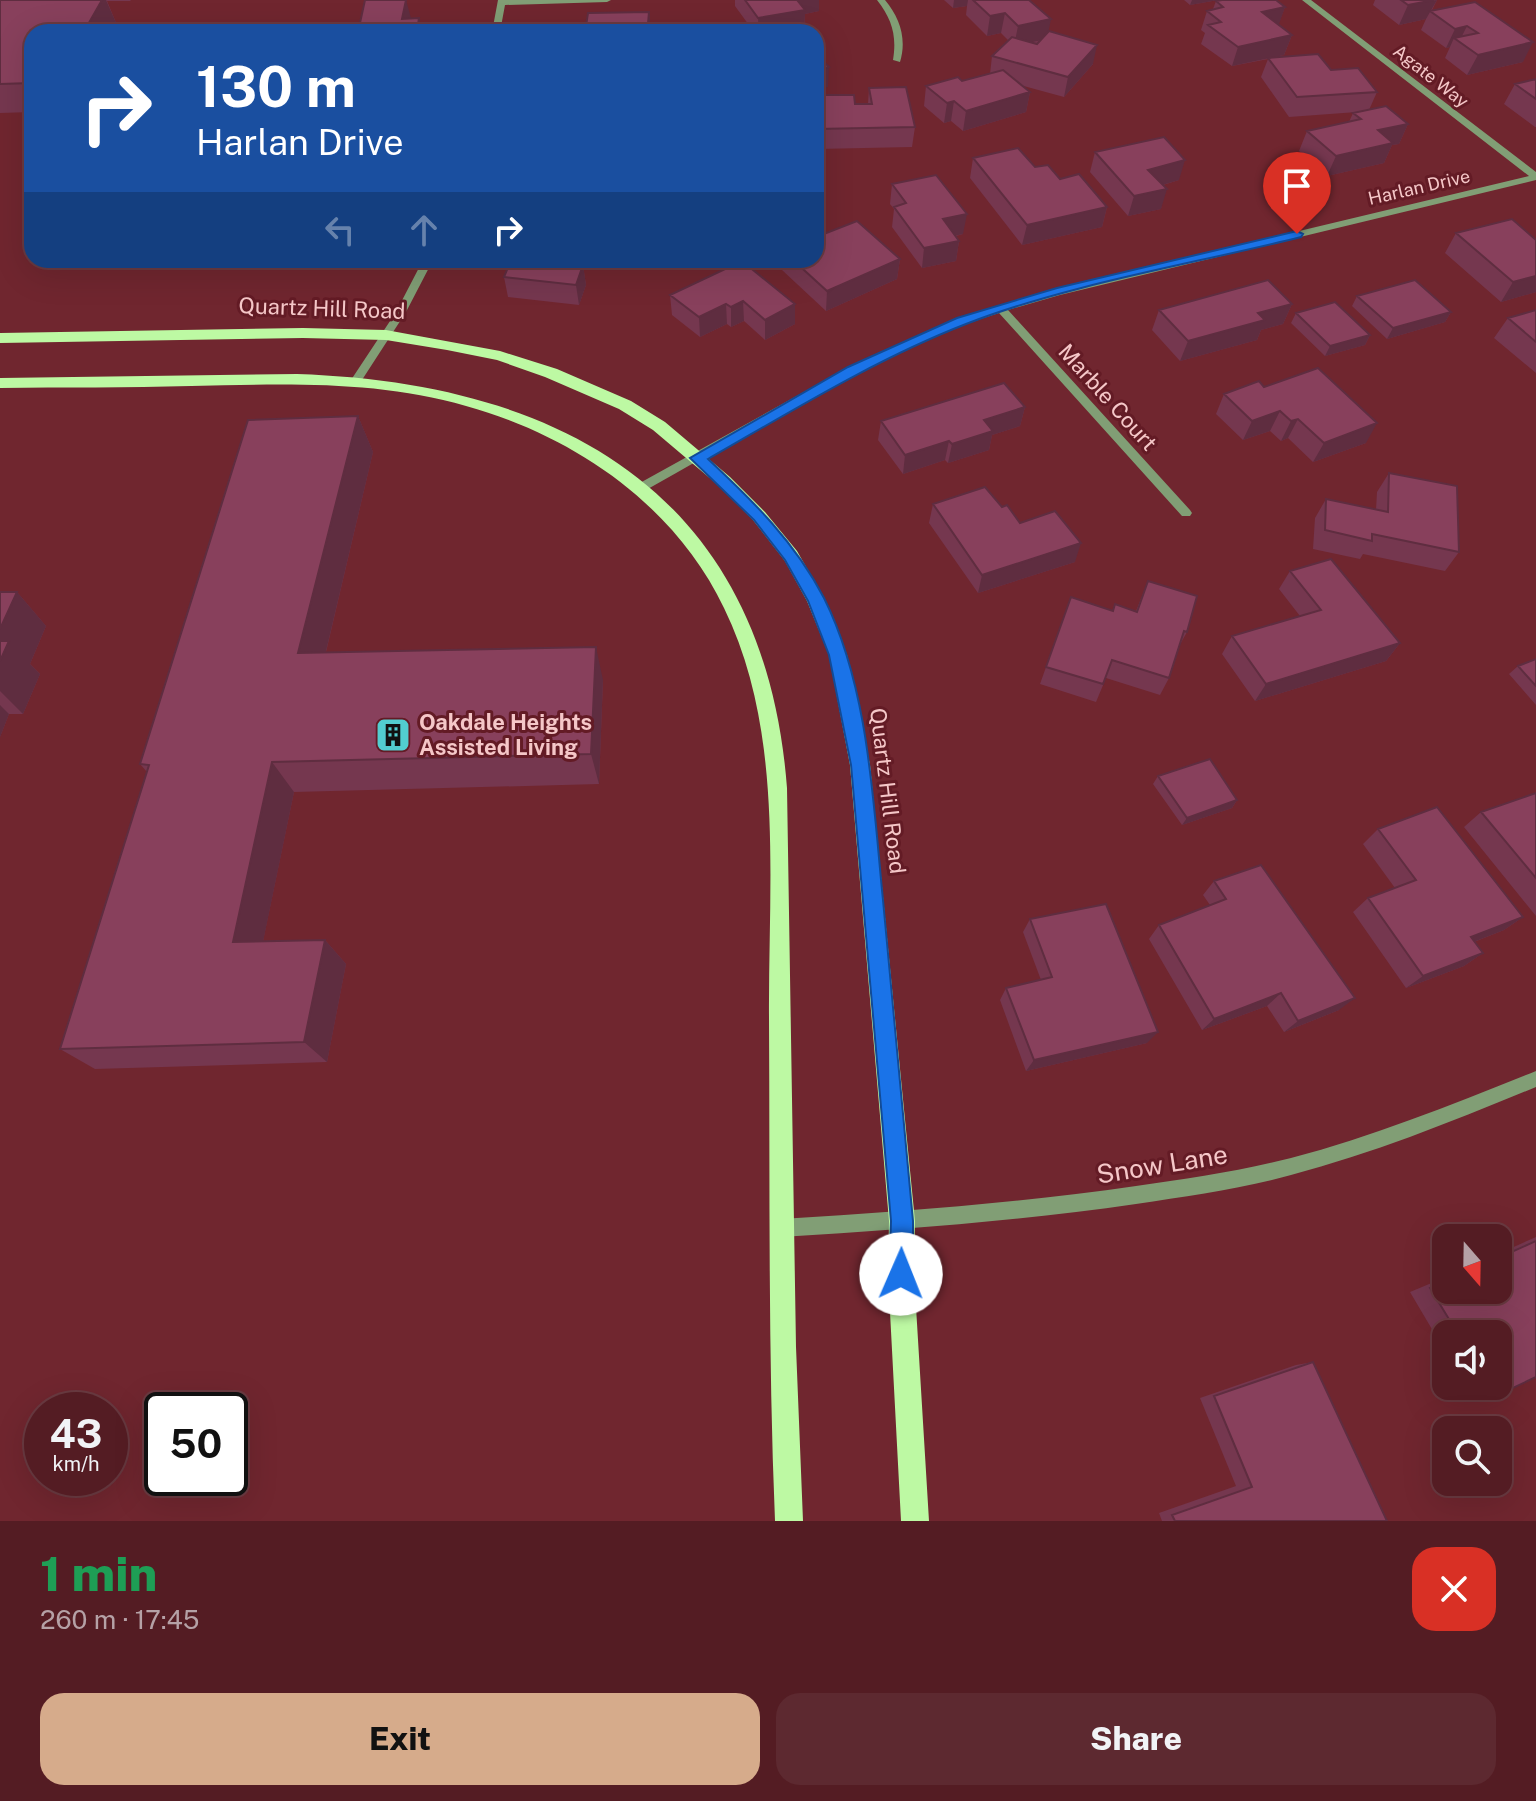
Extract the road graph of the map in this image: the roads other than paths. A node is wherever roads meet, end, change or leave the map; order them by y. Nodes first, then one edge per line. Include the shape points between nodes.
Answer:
1 (607, 0) edge
2 (881, 0) edge
3 (1306, 0) edge
4 (502, 2) edge
5 (498, 24) edge
6 (897, 60) dead end
7 (1536, 177) edge
8 (424, 268) edge
9 (1000, 308) junction
10 (386, 335) junction
11 (0, 338) edge
12 (356, 380) junction
13 (0, 383) edge
14 (698, 458) junction
15 (642, 487) junction
16 (1186, 513) dead end
17 (1536, 1079) edge
18 (902, 1221) junction
19 (781, 1228) junction
20 (789, 1521) edge
21 (915, 1521) edge

1 - 4 street
2 - 6 street via 898,27
3 - 7 street, Agate Way
4 - 5 street
7 - 9 street, Harlan Drive
8 - 10 street
9 - 14 street, Harlan Drive via 853,370
9 - 16 street, Marble Court
10 - 11 main road, Quartz Hill Road
10 - 12 street
10 - 14 main road, Quartz Hill Road via 500,356 588,388 659,426
12 - 13 main road
12 - 15 main road via 455,397 523,418 577,444
14 - 15 street, Harlan Drive
14 - 18 main road, Quartz Hill Road via 759,516 791,556 838,655 860,765
15 - 19 main road via 692,540 721,585 743,632 770,719 778,847
17 - 18 street, Snow Lane via 1308,1163 1069,1205
18 - 19 street, Snow Lane
18 - 21 main road, Quartz Hill Road
19 - 20 main road

